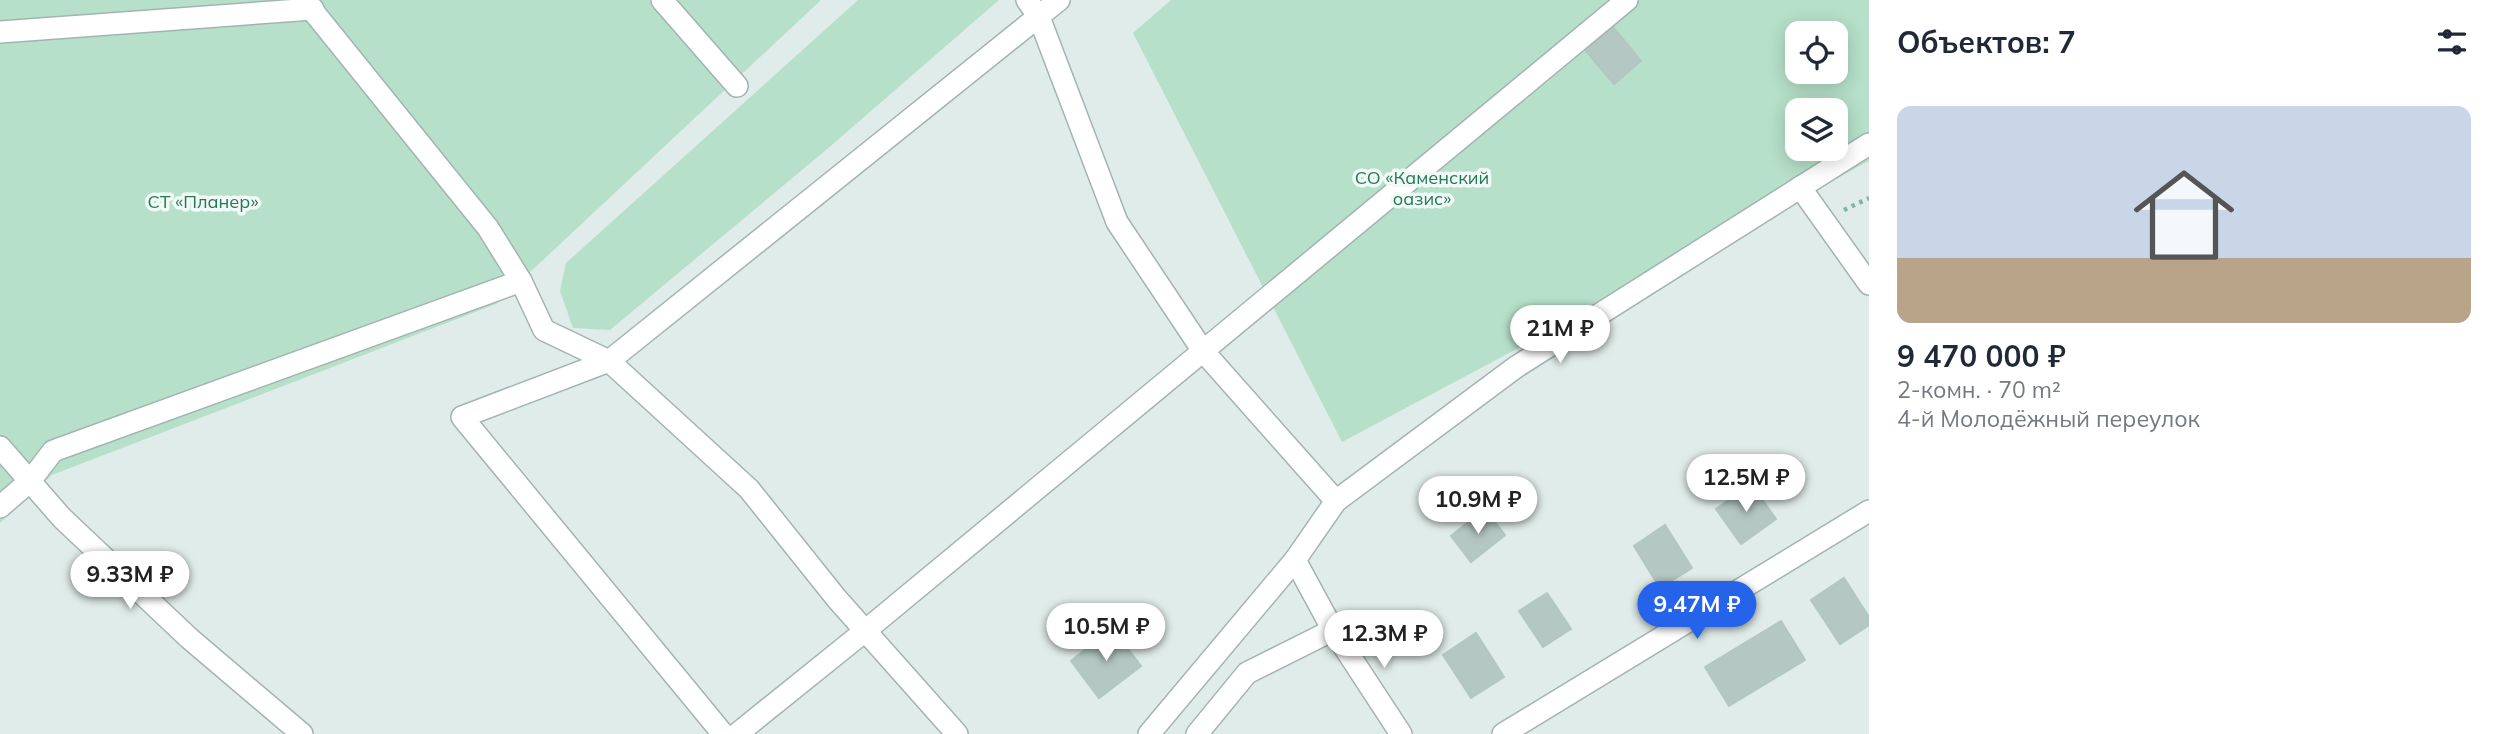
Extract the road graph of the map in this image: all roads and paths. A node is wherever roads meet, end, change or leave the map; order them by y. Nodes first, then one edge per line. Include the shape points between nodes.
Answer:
1 (662, 0) edge
2 (1059, 0) edge
3 (1627, 0) edge
4 (309, 5) edge
5 (1033, 8) edge
6 (0, 32) edge
7 (737, 86) dead end
8 (1869, 144) edge
9 (1800, 187) junction
10 (521, 281) junction
11 (1869, 284) edge
12 (1203, 351) junction
13 (610, 360) junction
14 (0, 447) edge
15 (30, 481) junction
16 (1336, 501) junction
17 (0, 507) edge
18 (1869, 511) edge
19 (1295, 560) junction
20 (1332, 630) junction
21 (865, 631) junction
22 (302, 734) edge
23 (723, 734) edge
24 (737, 734) edge
25 (957, 734) edge
26 (1149, 734) edge
27 (1197, 734) edge
28 (1401, 734) edge
29 (1503, 734) edge

1 - 7 street
2 - 5 street
3 - 12 street
4 - 6 street
4 - 10 street via 488,228
5 - 12 street via 1117,222
5 - 13 street
8 - 9 street
9 - 11 street
9 - 16 street via 1516,367
10 - 13 street via 544,330
10 - 15 street via 53,451
12 - 16 street
12 - 21 street
13 - 21 street via 749,489
13 - 23 street via 462,417
14 - 15 street
15 - 17 street
15 - 22 street via 62,518 189,638
16 - 19 street
18 - 29 street
19 - 20 street
19 - 26 street
20 - 27 street via 1247,673
20 - 28 street
21 - 24 street
21 - 25 street

